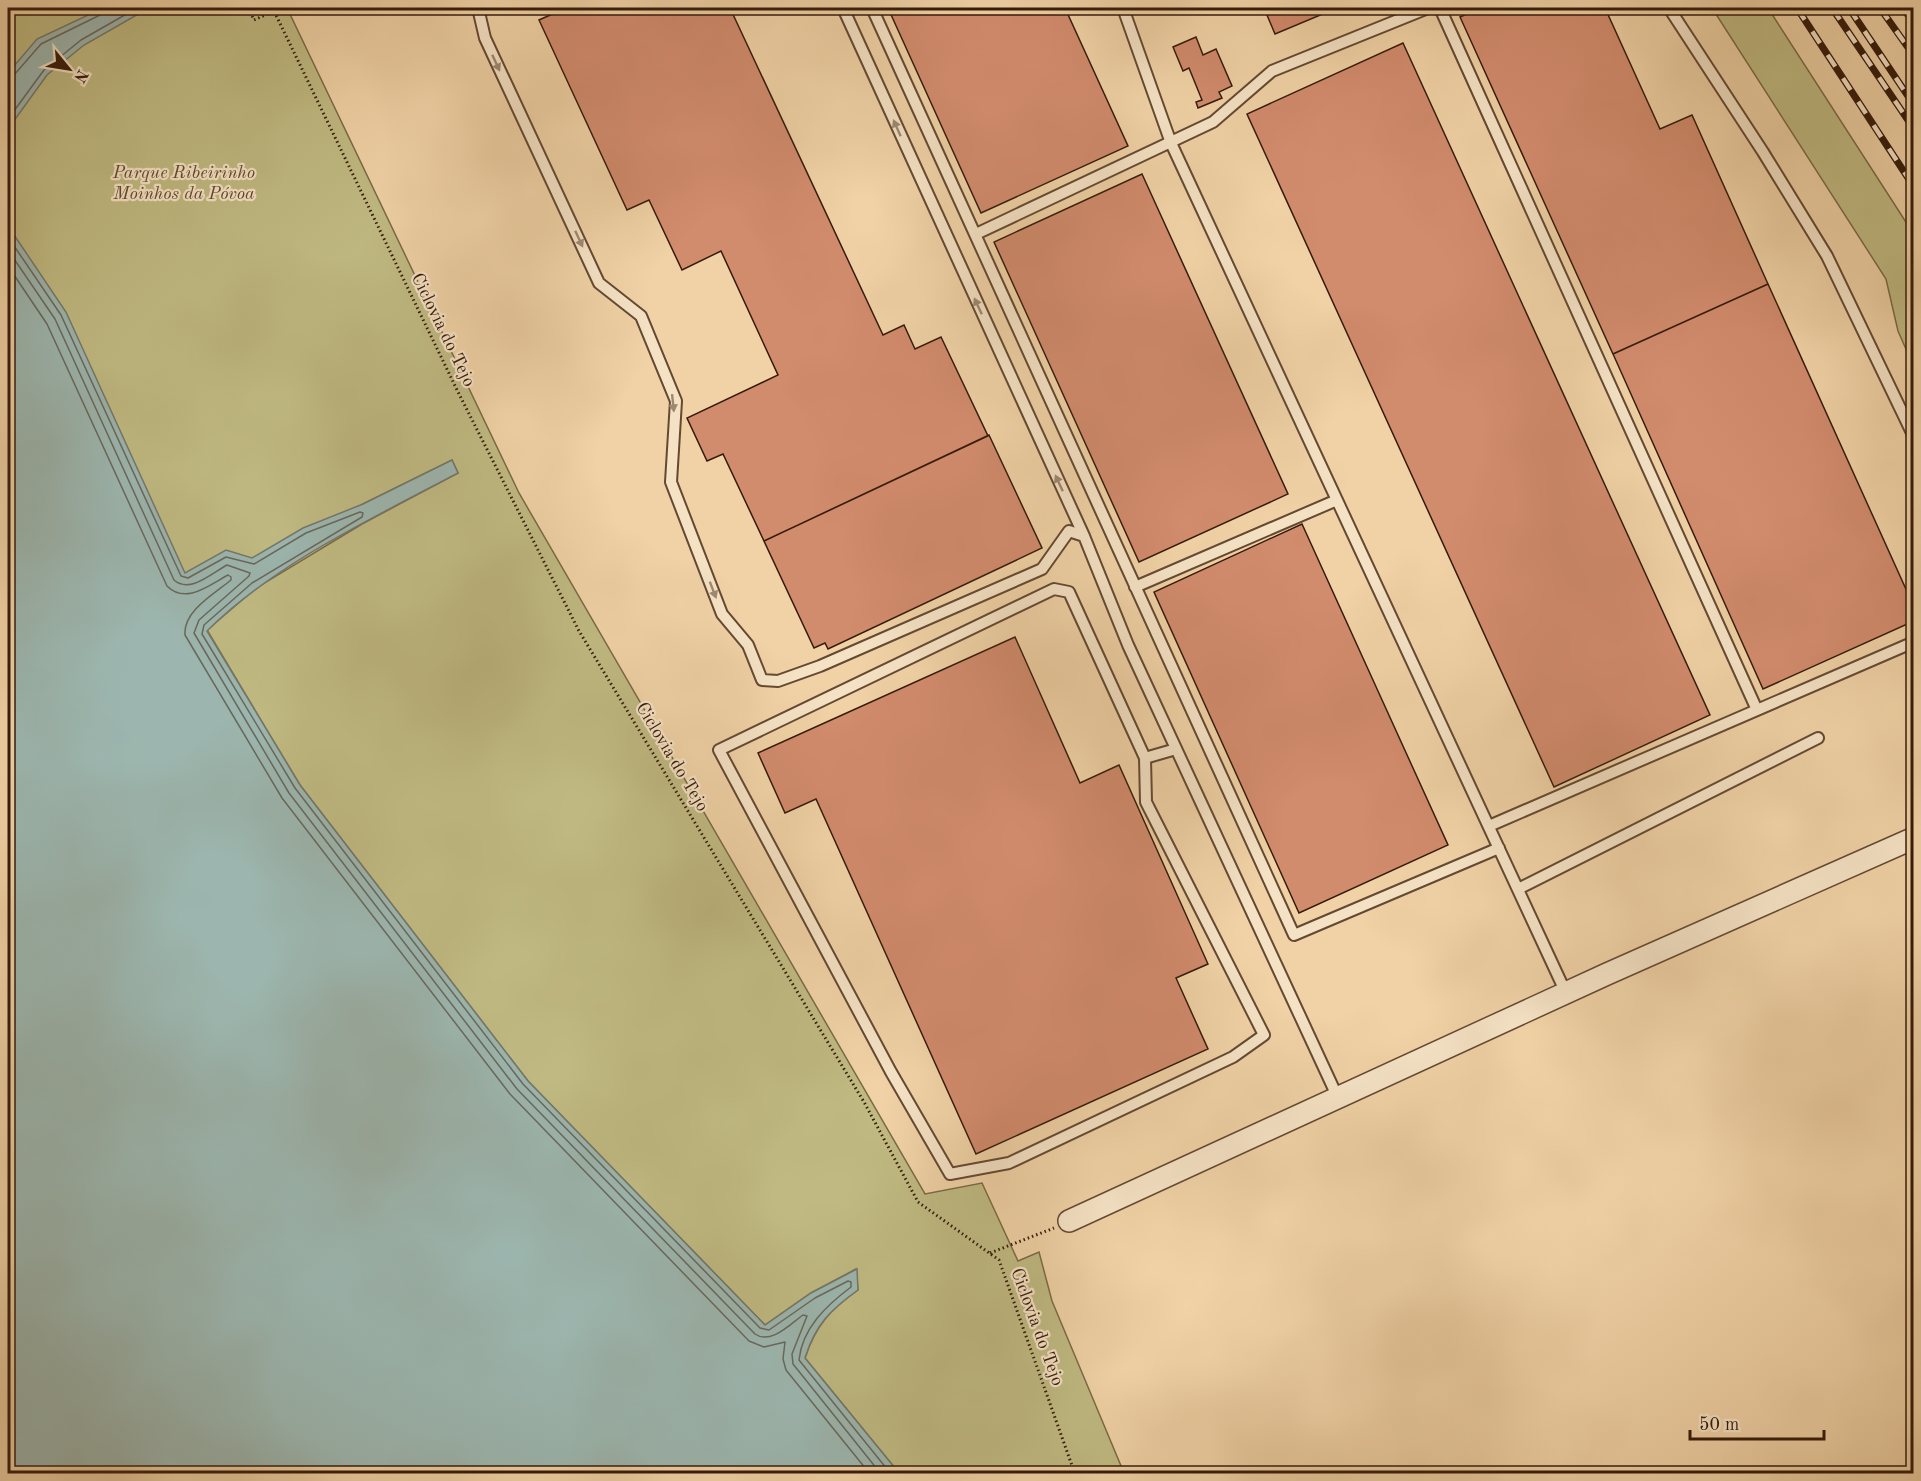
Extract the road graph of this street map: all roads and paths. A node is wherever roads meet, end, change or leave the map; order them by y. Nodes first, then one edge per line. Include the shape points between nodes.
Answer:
1 (248, 8) edge
2 (478, 8) edge
3 (843, 8) edge
4 (872, 8) edge
5 (1123, 8) edge
6 (1428, 8) edge
7 (1440, 8) edge
8 (1669, 8) edge
9 (1171, 143) junction
10 (976, 234) junction
11 (1914, 437) edge
12 (1337, 500) junction
13 (1084, 536) junction
14 (1135, 587) junction
15 (1914, 642) edge
16 (1757, 710) junction
17 (1818, 738) dead end
18 (1176, 749) junction
19 (1145, 758) junction
20 (1489, 826) junction
21 (1914, 838) edge
22 (1499, 848) junction
23 (1518, 889) junction
24 (1566, 993) junction
25 (1338, 1098) junction
26 (1069, 1221) joint
27 (990, 1253) junction
28 (1075, 1473) edge

1 - 27 path, Ciclovia do Tejo via 254,20 274,11 458,392 579,631 864,1102 918,1202
2 -> 13 lane via 485,39 599,283 641,316 676,401 671,482 722,614 748,645 762,680 778,681 820,666 1042,569 1069,531
13 -> 3 lane
4 - 10 lane
5 - 9 lane
6 - 9 lane via 1272,71 1213,122
7 - 16 lane
8 - 11 lane via 1827,256
9 - 10 lane
9 - 12 lane
10 - 14 lane
12 - 14 lane
12 - 20 lane
13 - 18 lane
14 - 22 lane via 1294,935
15 - 16 lane
16 - 20 lane
17 - 23 lane
18 - 19 lane
18 - 25 lane
19 - 19 lane via 1146,802 1264,1035 1233,1057 1009,1163 950,1174 891,1072 719,750 1054,589 1069,592
20 - 22 lane
21 - 24 street
22 - 23 lane
23 - 24 lane
24 - 25 street
25 - 26 street
26 - 27 path
27 - 28 path, Ciclovia do Tejo via 999,1260

